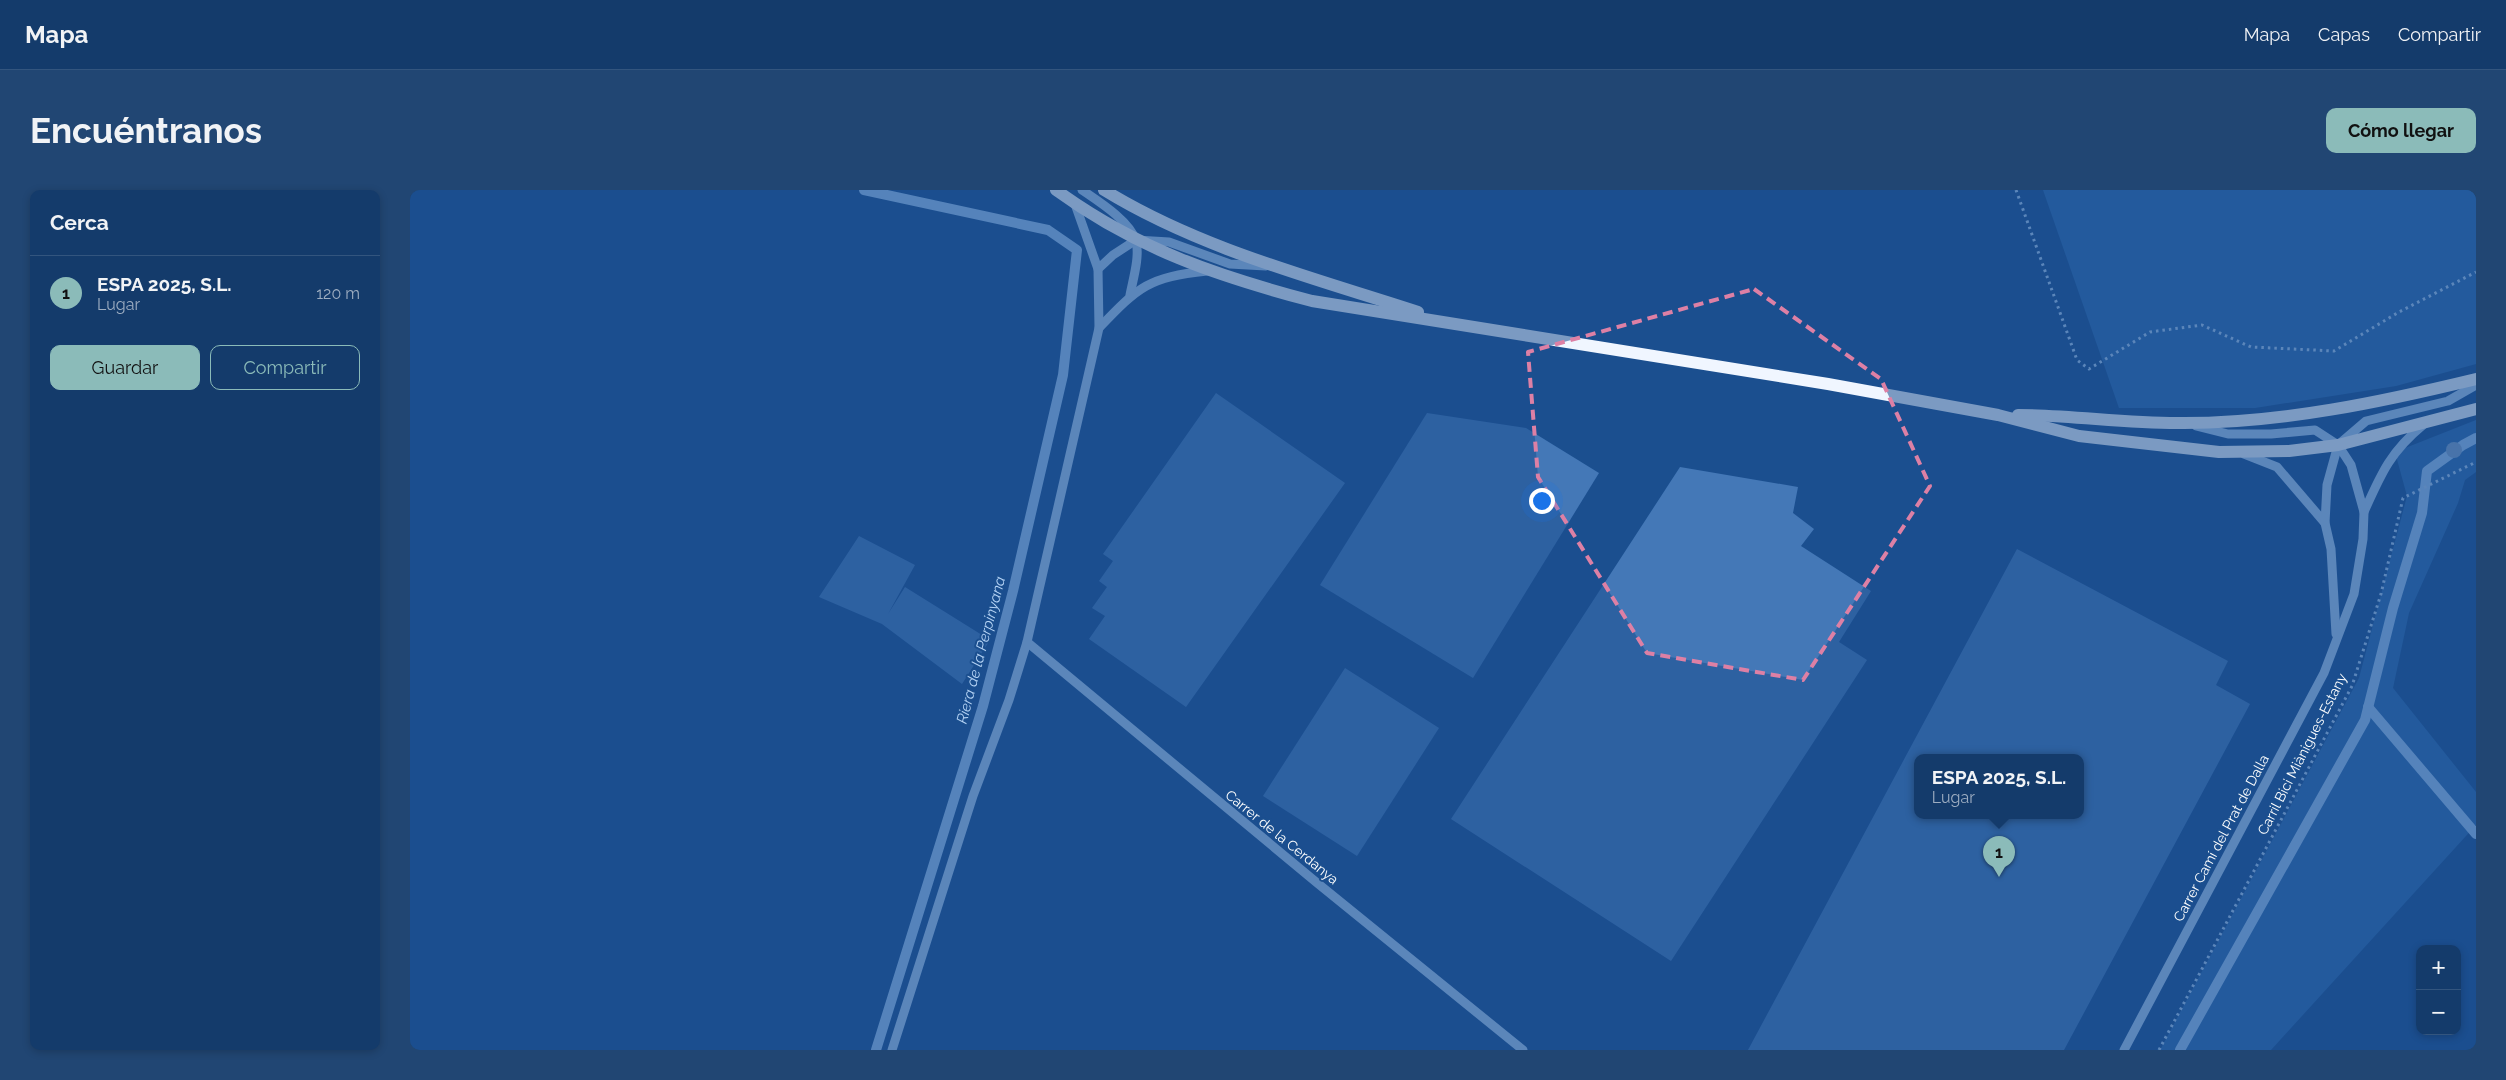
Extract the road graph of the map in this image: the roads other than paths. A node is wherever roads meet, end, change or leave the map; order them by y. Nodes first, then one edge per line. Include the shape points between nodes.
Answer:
1 (1056, 190) edge
2 (1082, 190) edge
3 (1104, 190) edge
4 (1075, 204) junction
5 (1136, 240) junction
6 (1277, 267) junction
7 (1098, 269) junction
8 (1210, 271) junction
9 (1130, 295) junction
10 (1444, 320) junction
11 (1099, 328) junction
12 (2476, 379) edge
13 (2476, 385) edge
14 (2476, 409) edge
15 (1998, 415) junction
16 (2426, 423) junction
17 (2186, 424) junction
18 (2338, 445) junction
19 (2239, 452) junction
20 (2364, 512) junction
21 (2325, 523) junction
22 (2337, 637) junction
23 (1027, 642) junction
24 (892, 1050) edge
25 (1523, 1050) edge
26 (2124, 1050) edge

1 - 4 main road
2 - 5 street via 1115,212
3 - 6 main road via 1141,213 1174,228
4 - 5 main road
4 - 7 street
5 - 6 street via 1169,242 1230,264
5 - 7 street via 1113,254
5 - 8 main road
5 - 9 street
6 - 10 main road
7 - 11 street
8 - 9 street via 1156,280
8 - 10 main road via 1242,283 1312,300 1380,313
9 - 11 street
10 - 15 main road
11 - 23 street
12 - 17 main road via 2340,408 2258,420
13 - 18 street via 2448,401 2366,421
14 - 16 main road
15 - 17 main road via 2053,415
15 - 19 main road via 2079,436
16 - 18 main road
16 - 20 street via 2402,442 2385,465
17 - 18 street via 2228,434 2314,430
18 - 19 main road via 2289,451
18 - 20 street via 2351,465
18 - 21 street via 2328,485
19 - 21 street via 2278,467
20 - 22 street, Carrer Camí del Prat de Dalla via 2354,594
21 - 22 street via 2332,549
22 - 26 street, Carrer Camí del Prat de Dalla via 2324,673
23 - 24 street via 967,814
23 - 25 street, Carrer de la Cerdanya via 1300,870

